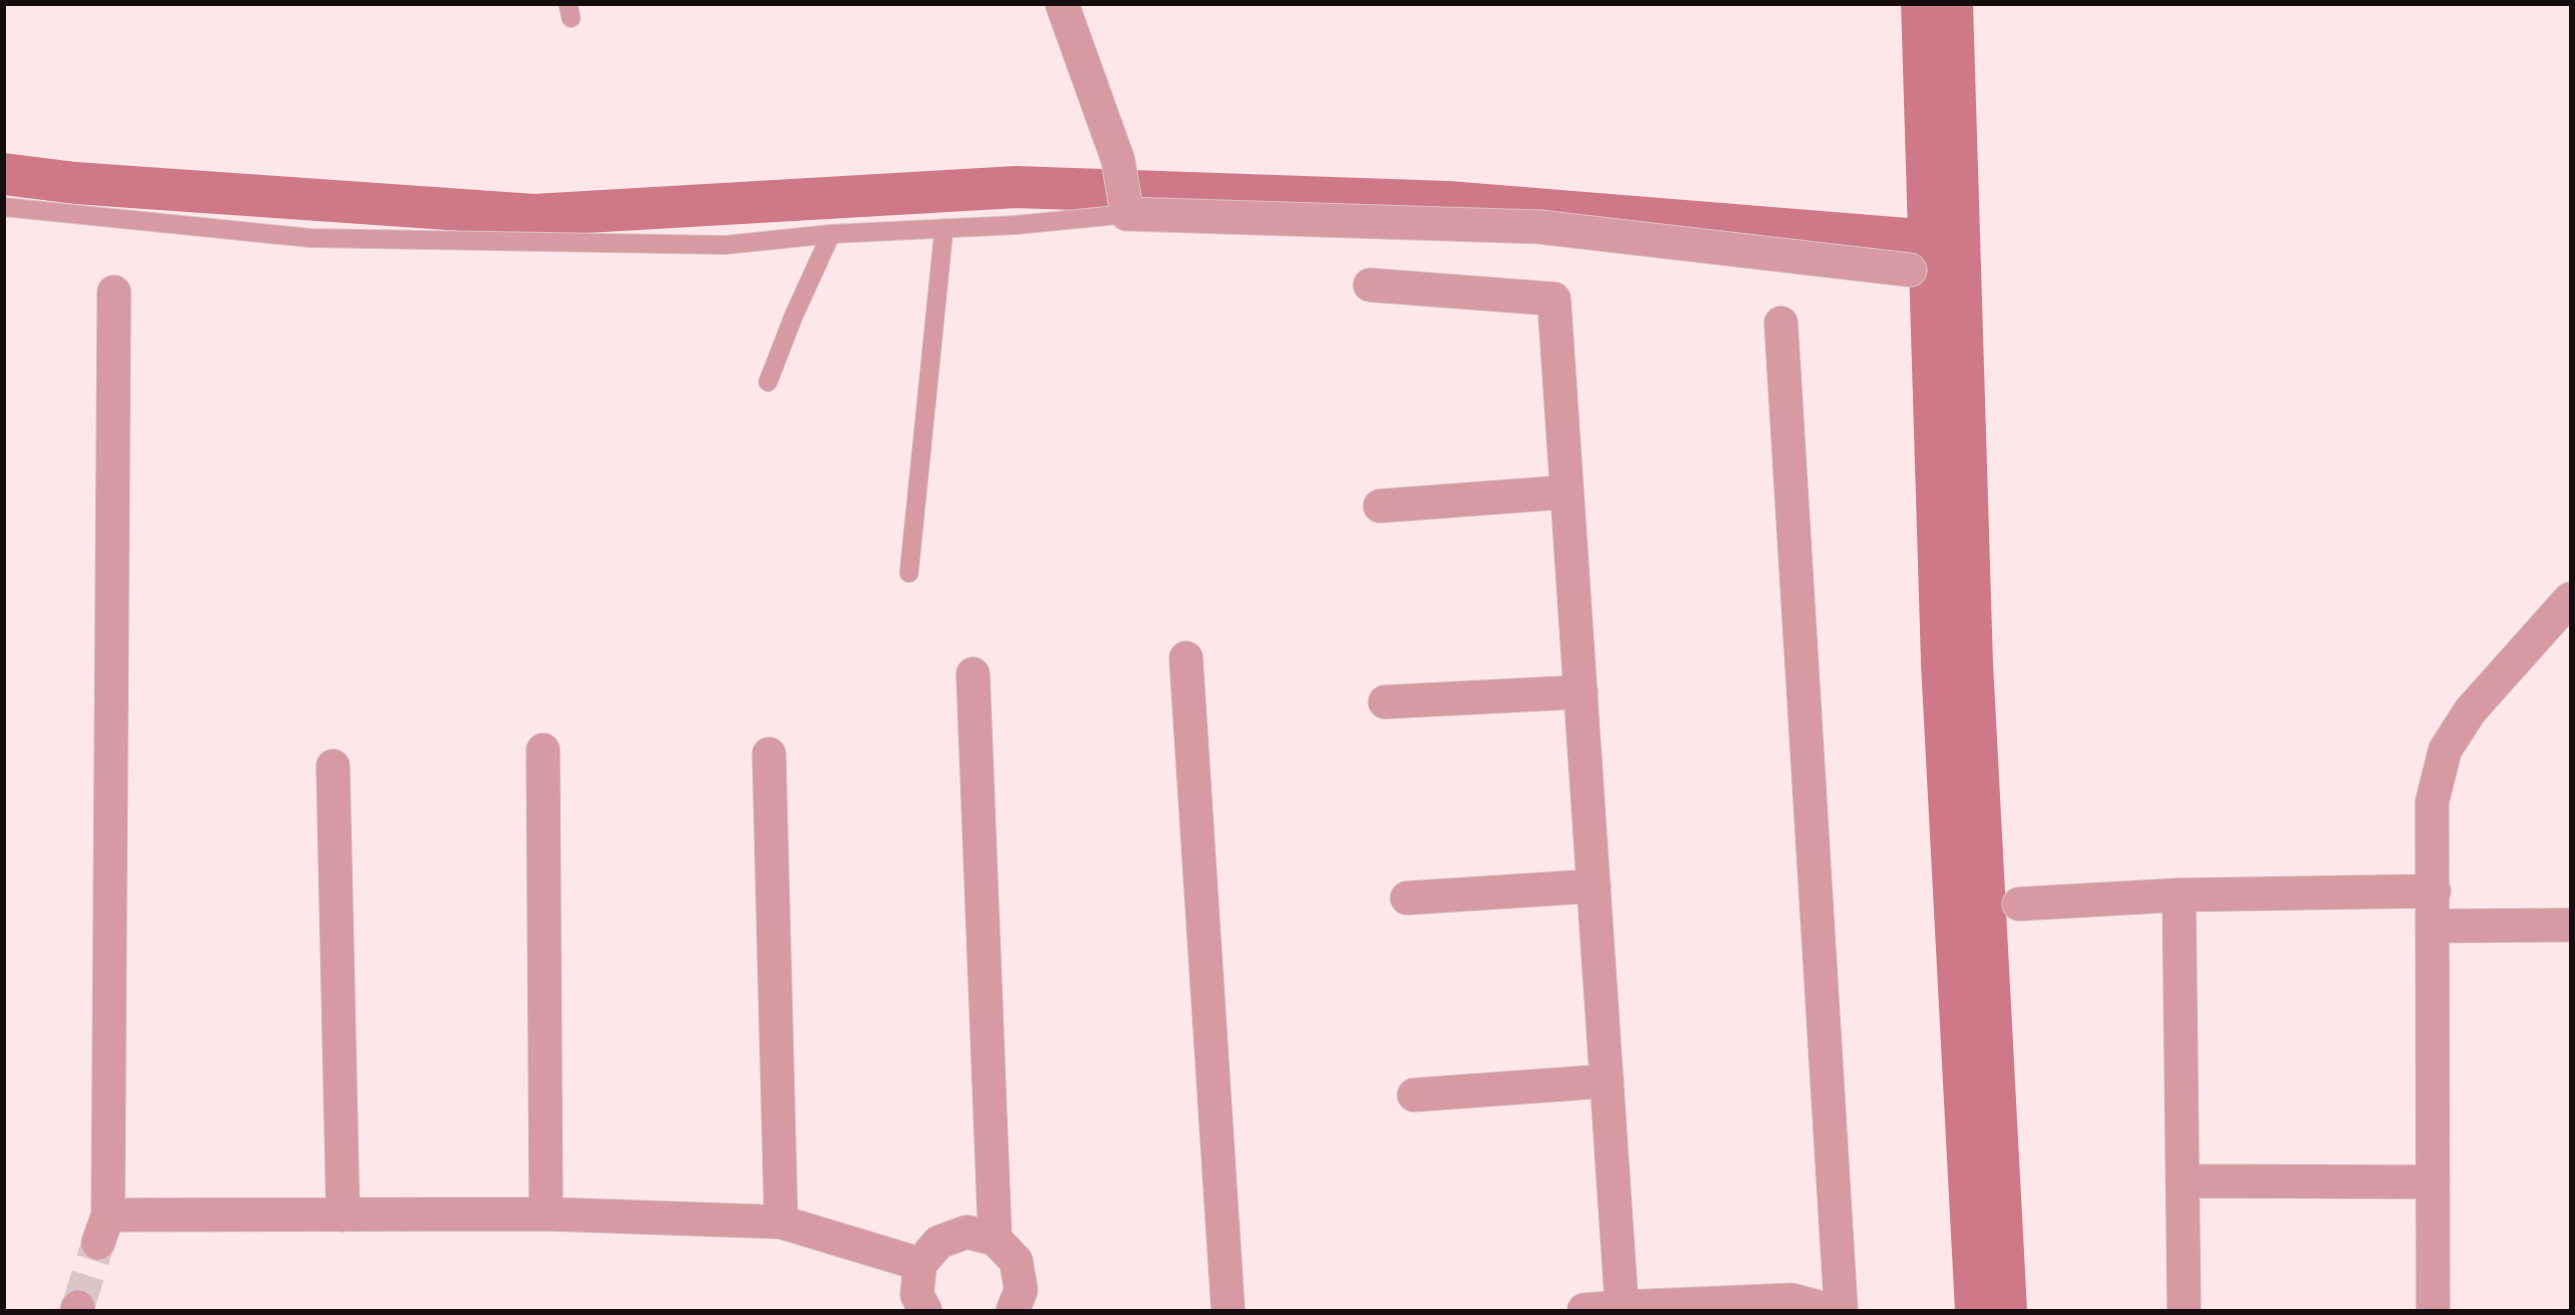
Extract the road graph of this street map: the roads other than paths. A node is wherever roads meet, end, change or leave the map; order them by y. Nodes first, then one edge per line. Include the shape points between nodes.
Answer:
1 (1062, 4) edge
2 (4, 207) edge
3 (1125, 209) junction
4 (944, 228) junction
5 (831, 234) junction
6 (1910, 270) dead end
7 (1370, 285) dead end
8 (114, 292) dead end
9 (1781, 323) dead end
10 (768, 382) dead end
11 (1567, 492) junction
12 (1380, 506) dead end
13 (909, 573) dead end
14 (2571, 599) edge
15 (1186, 658) dead end
16 (972, 674) dead end
17 (1581, 692) junction
18 (1385, 702) dead end
19 (543, 750) dead end
20 (769, 754) dead end
21 (333, 766) dead end
22 (1594, 886) junction
23 (2434, 891) junction
24 (2180, 895) junction
25 (1407, 898) dead end
26 (2019, 904) dead end
27 (2571, 925) edge
28 (2433, 926) junction
29 (1607, 1081) junction
30 (1414, 1095) dead end
31 (2183, 1181) junction
32 (2433, 1182) junction
33 (546, 1214) junction
34 (343, 1215) junction
35 (782, 1222) junction
36 (995, 1239) junction
37 (920, 1264) junction
38 (1622, 1309) edge
39 (925, 1311) edge
40 (1013, 1311) edge
41 (1228, 1311) edge
42 (1584, 1311) edge
43 (1829, 1311) edge
44 (1840, 1311) edge
45 (2184, 1311) edge
46 (2433, 1311) edge

1 - 3 street via 1118,160
2 - 5 lane via 310,238 725,244
3 - 4 lane via 1016,225
3 - 6 street via 1540,226
4 - 5 lane
4 - 13 lane
5 - 10 lane
7 - 11 street via 1554,299
8 - 34 street via 103,1229
9 - 44 street
11 - 12 street
11 - 17 street
14 - 23 street via 2470,711 2445,750 2432,802
15 - 41 street
16 - 36 street
17 - 18 street
17 - 22 street
19 - 33 street
20 - 35 street
21 - 34 street
22 - 25 street
22 - 29 street
23 - 24 street
23 - 28 street
24 - 26 street
24 - 31 street
27 - 28 street
28 - 32 street
29 - 30 street
29 - 38 street
31 - 32 street
31 - 45 street
32 - 46 street
33 - 34 street
33 - 35 street
35 - 37 street
36 - 37 street via 967,1232 939,1242
36 - 40 street via 1016,1261 1021,1290
37 - 39 street via 917,1295
38 - 42 street
38 - 43 street via 1792,1300

